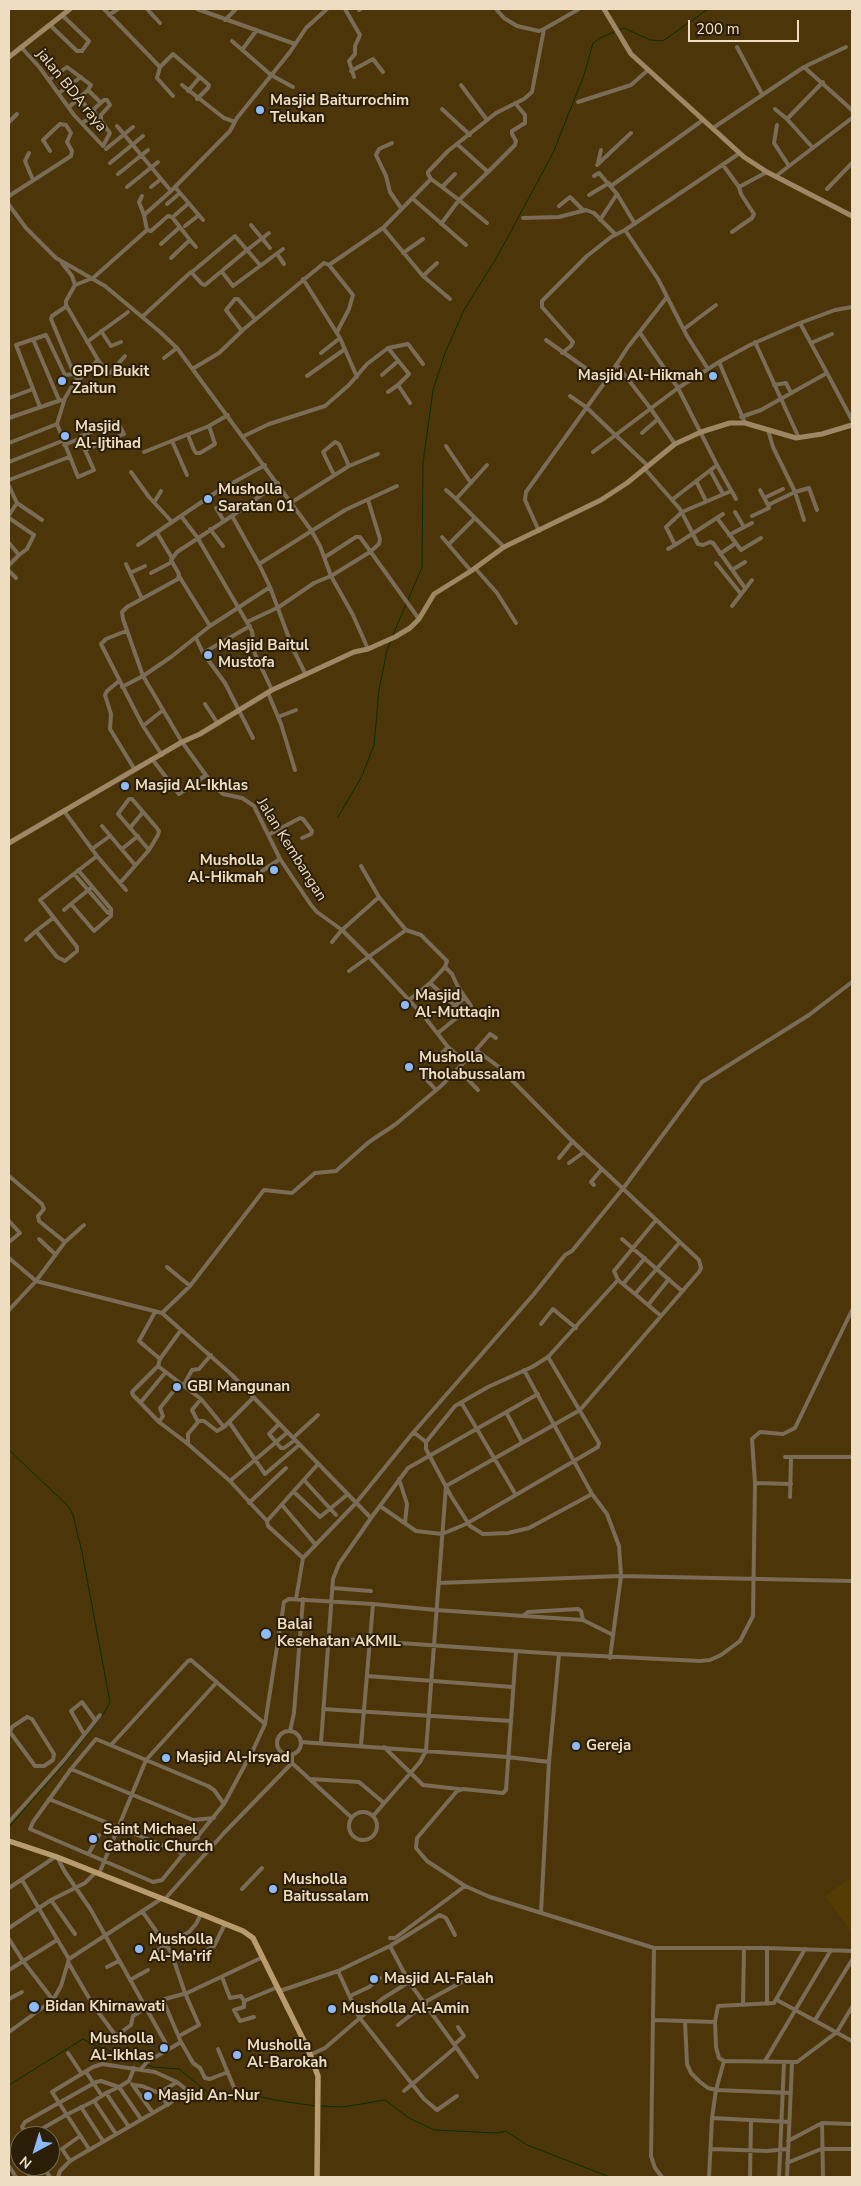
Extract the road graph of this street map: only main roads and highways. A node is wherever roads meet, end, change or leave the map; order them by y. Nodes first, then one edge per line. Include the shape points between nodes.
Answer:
1 (9, 1841) edge
2 (317, 2177) edge

1 - 2 main road via 164,1898 253,1938 283,1989 314,2053 318,2076

